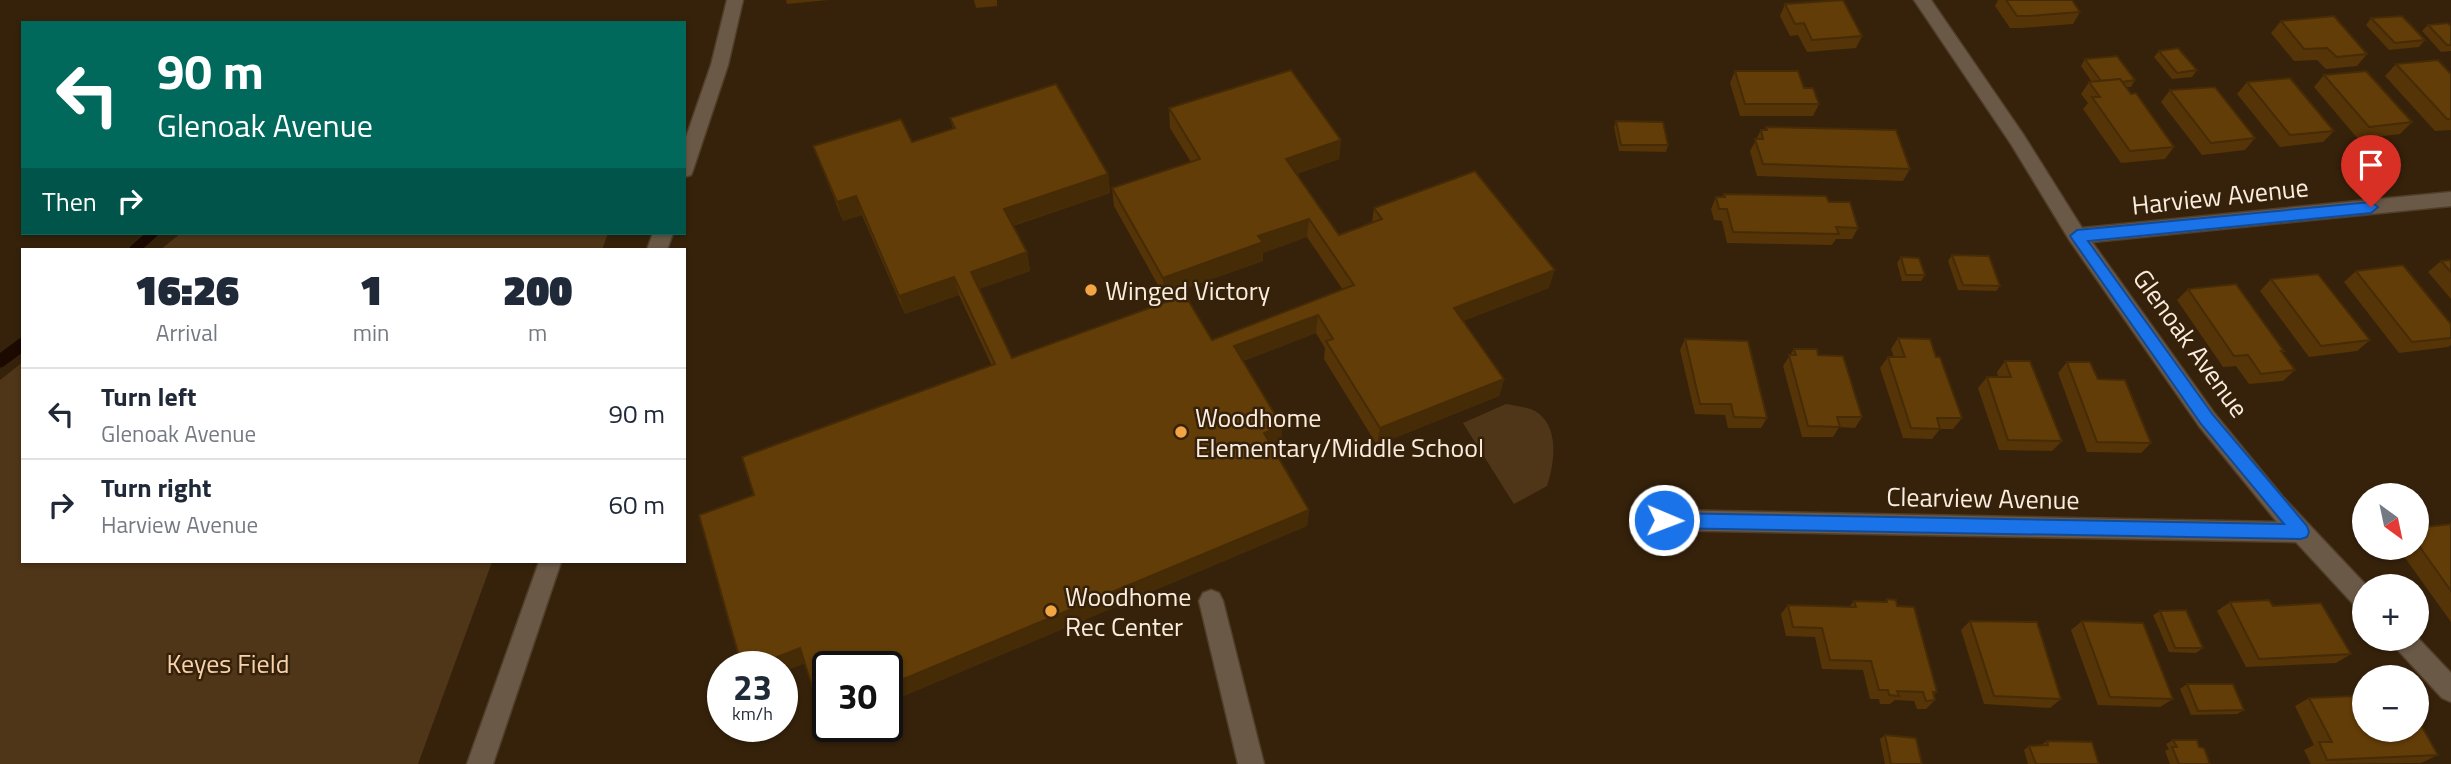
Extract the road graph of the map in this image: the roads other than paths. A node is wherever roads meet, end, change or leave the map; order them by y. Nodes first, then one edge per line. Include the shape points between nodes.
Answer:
1 (735, 0) edge
2 (1922, 0) edge
3 (686, 164) edge
4 (2451, 200) edge
5 (2077, 236) junction
6 (1664, 520) dead end
7 (2301, 532) junction
8 (550, 563) edge
9 (2352, 586) edge
10 (1211, 601) dead end
11 (2414, 651) edge
12 (2451, 690) edge
13 (481, 764) edge
14 (1251, 764) edge

1 - 3 street via 727,41
2 - 5 street, Glenoak Avenue
4 - 5 street, Harview Avenue
5 - 7 street, Glenoak Avenue via 2207,420
6 - 7 street, Clearview Avenue
7 - 9 street, Glenoak Avenue
8 - 13 street
10 - 14 street
11 - 12 street

